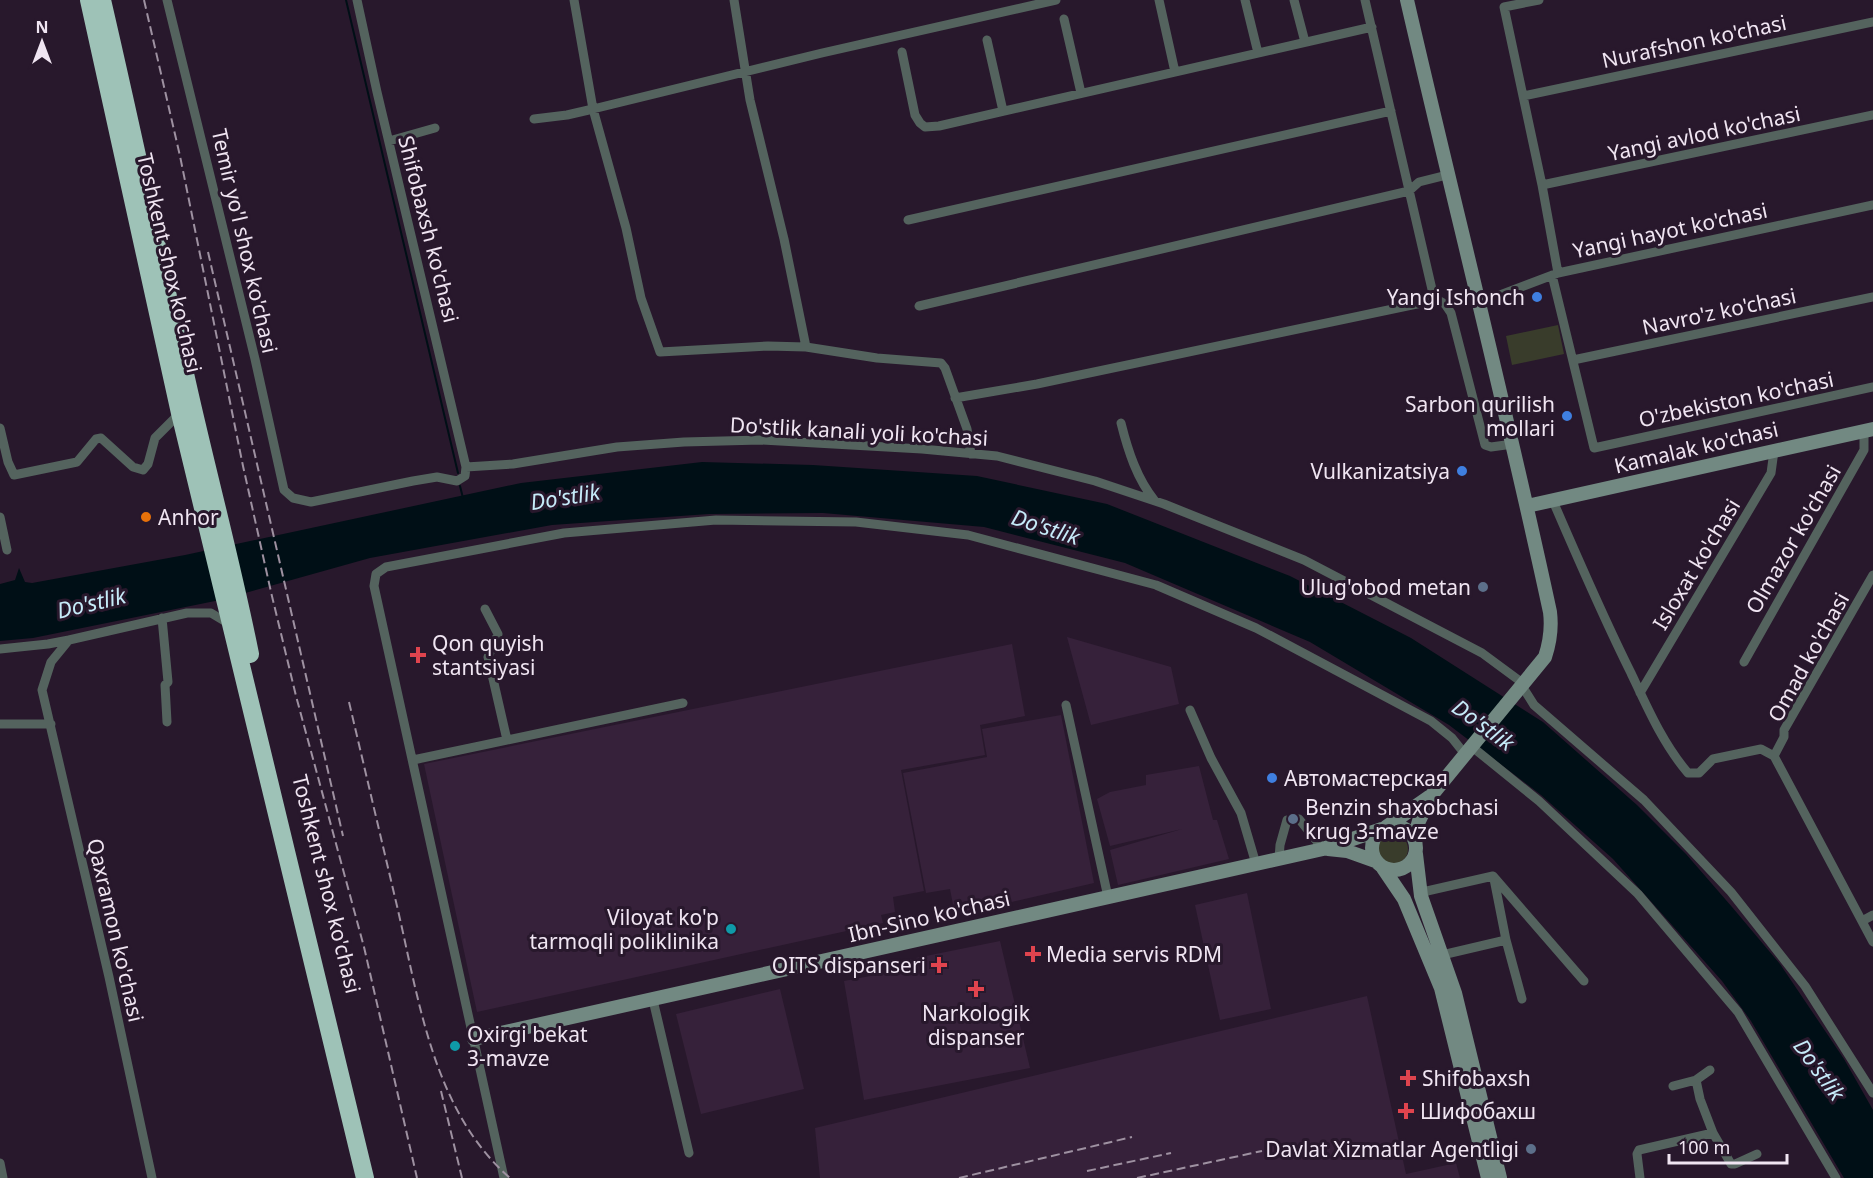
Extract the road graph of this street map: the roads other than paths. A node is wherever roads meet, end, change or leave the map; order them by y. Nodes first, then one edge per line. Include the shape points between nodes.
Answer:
1 (89, 0) edge
2 (102, 0) edge
3 (167, 0) edge
4 (357, 0) edge
5 (574, 0) edge
6 (734, 0) edge
7 (1056, 0) edge
8 (1159, 0) edge
9 (1245, 0) edge
10 (1294, 0) edge
11 (1365, 0) edge
12 (1407, 0) edge
13 (1539, 0) edge
14 (1064, 19) dead end
15 (1873, 22) edge
16 (1372, 27) junction
17 (987, 40) dead end
18 (1305, 42) junction
19 (902, 52) dead end
20 (1258, 53) junction
21 (1174, 72) junction
22 (745, 73) junction
23 (1081, 93) junction
24 (1523, 96) junction
25 (593, 109) junction
26 (1003, 111) junction
27 (1391, 111) junction
28 (1873, 115) edge
29 (534, 119) dead end
30 (435, 128) dead end
31 (389, 141) junction
32 (1447, 175) junction
33 (1542, 185) junction
34 (1409, 191) junction
35 (1873, 205) edge
36 (908, 220) dead end
37 (1555, 274) junction
38 (1873, 297) edge
39 (1434, 298) junction
40 (1479, 303) junction
41 (919, 306) dead end
42 (806, 347) junction
43 (1573, 360) junction
44 (1873, 387) edge
45 (955, 398) junction
46 (180, 412) junction
47 (1121, 423) dead end
48 (0, 428) edge
49 (1869, 430) edge
50 (1513, 444) junction
51 (1774, 451) junction
52 (971, 454) junction
53 (466, 467) junction
54 (1155, 501) junction
55 (1553, 501) junction
56 (1527, 506) junction
57 (0, 517) edge
58 (218, 535) junction
59 (8, 550) dead end
60 (1873, 575) edge
61 (233, 601) junction
62 (485, 609) dead end
63 (162, 618) junction
64 (231, 625) junction
65 (69, 640) junction
66 (0, 649) edge
67 (1744, 662) dead end
68 (1521, 688) junction
69 (1640, 693) junction
70 (683, 703) dead end
71 (1066, 705) dead end
72 (1190, 710) dead end
73 (167, 722) dead end
74 (0, 724) edge
75 (51, 724) junction
76 (507, 740) junction
77 (1469, 751) junction
78 (1774, 756) junction
79 (412, 760) junction
80 (1431, 796) junction
81 (1299, 819) dead end
82 (1287, 820) dead end
83 (1383, 828) junction
84 (1414, 838) junction
85 (1323, 849) junction
86 (1416, 854) junction
87 (1279, 859) junction
88 (1256, 864) junction
89 (1379, 865) junction
90 (1493, 876) junction
91 (1421, 896) junction
92 (1108, 897) junction
93 (1873, 915) edge
94 (1862, 921) junction
95 (1506, 940) junction
96 (1873, 942) edge
97 (1442, 955) junction
98 (1584, 981) dead end
99 (1522, 999) dead end
100 (652, 1000) junction
101 (474, 1039) junction
102 (1710, 1070) dead end
103 (1696, 1080) junction
104 (1673, 1086) dead end
105 (1873, 1093) edge
106 (1713, 1133) junction
107 (689, 1153) dead end
108 (1757, 1154) dead end
109 (0, 1163) edge
110 (3, 1178) edge
111 (152, 1178) edge
112 (365, 1178) edge
113 (375, 1178) edge
114 (504, 1178) edge
115 (1488, 1178) edge
116 (1500, 1178) edge
117 (1640, 1178) edge
118 (1836, 1178) edge

1 - 46 highway, Toshkent shox ko'chasi
2 - 58 highway, Toshkent shox ko'chasi
3 - 53 street, Temir yo'l shox ko'chasi via 284,490 293,498 310,502 437,477 457,481 465,476
4 - 31 street, Shifobaxsh ko'chasi
5 - 25 street
6 - 22 street
7 - 22 street
8 - 21 street
9 - 20 street
10 - 18 street
11 - 16 street
12 - 32 main road
13 - 24 street via 1504,7
14 - 23 street
15 - 24 street, Nurafshon ko'chasi
16 - 18 street
16 - 27 street
17 - 26 street
18 - 20 street
19 - 26 street via 915,115 925,127
20 - 21 street
21 - 23 street
22 - 25 street
22 - 42 street
23 - 26 street
24 - 33 street
25 - 29 street
25 - 42 street via 641,298 660,352
27 - 34 street
27 - 36 street
28 - 33 street, Yangi avlod ko'chasi
30 - 31 street
31 - 53 street, Shifobaxsh ko'chasi
32 - 34 street via 1419,182
32 - 40 main road
33 - 37 street
34 - 39 street
34 - 41 street
35 - 37 street, Yangi hayot ko'chasi
37 - 40 street, Yangi hayot ko'chasi
37 - 43 street
38 - 43 street, Navro'z ko'chasi
39 - 45 street via 1037,384
39 - 50 street via 1451,313 1485,445
40 - 50 main road
42 - 45 street via 941,363
43 - 44 street, O'zbekiston ko'chasi via 1594,448
45 - 52 street via 967,429
46 - 48 street via 160,431 143,470 133,468 101,438 77,462 14,475
46 - 58 highway, Toshkent shox ko'chasi
47 - 54 street via 1144,488
49 - 51 main road, Kamalak ko'chasi
49 - 67 street, Olmazor ko'chasi via 1864,450
50 - 56 main road
51 - 55 main road, Kamalak ko'chasi
51 - 69 street, Isloxat ko'chasi via 1771,473
52 - 53 street, Do'stlik kanali yoli ko'chasi via 761,440 717,441 617,447 513,464
52 - 54 street, Do'stlik kanali yoli ko'chasi via 997,456 1095,481
54 - 68 street, Do'stlik kanali yoli ko'chasi via 1304,560 1482,653
55 - 56 main road, Kamalak ko'chasi
55 - 69 street
56 - 68 main road via 1551,629 1545,657
57 - 59 street
58 - 61 highway
60 - 78 street, Omad ko'chasi via 1784,730
61 - 64 highway, Toshkent shox ko'chasi
61 - 113 highway, Toshkent shox ko'chasi
62 - 76 street via 498,634 488,657
63 - 64 street via 211,613
63 - 65 street
63 - 73 street
64 - 112 highway, Toshkent shox ko'chasi
65 - 66 street
65 - 75 street, Qaxramon ko'chasi via 51,662 42,690
68 - 77 main road
68 - 105 street, Do'stlik kanali yoli ko'chasi via 1534,705 1644,800 1731,892 1805,986
69 - 78 street via 1664,739 1688,773 1698,773 1713,759 1761,749
70 - 76 street
71 - 92 street
72 - 88 street via 1241,813
74 - 75 street
75 - 111 street, Qaxramon ko'chasi
76 - 79 street
77 - 79 street via 1431,721 1308,654 1156,585 968,535 856,522 716,520 564,533 386,567 376,574 374,586
77 - 80 main road
77 - 118 street via 1539,801 1638,894 1738,1012
78 - 94 street
79 - 101 street
80 - 83 main road
80 - 84 main road
81 - 85 street
82 - 87 street
83 - 84 main road via 1402,827
83 - 85 main road
83 - 89 main road via 1371,847
84 - 86 main road
85 - 87 main road, Ibn-Sino ko'chasi
85 - 89 main road via 1347,851
86 - 89 main road via 1399,871
86 - 91 main road
87 - 88 main road, Ibn-Sino ko'chasi
88 - 92 main road, Ibn-Sino ko'chasi
89 - 115 main road via 1407,906 1441,988
90 - 91 street via 1427,891
90 - 95 street
90 - 98 street
91 - 97 main road
92 - 100 main road, Ibn-Sino ko'chasi
93 - 94 street
94 - 96 street
95 - 97 street
95 - 99 street
97 - 116 main road via 1468,1041
100 - 101 main road, Ibn-Sino ko'chasi
100 - 107 street
101 - 114 street
102 - 103 street
103 - 104 street
103 - 106 street
106 - 108 street via 1731,1164
106 - 117 street via 1639,1150
109 - 110 street

